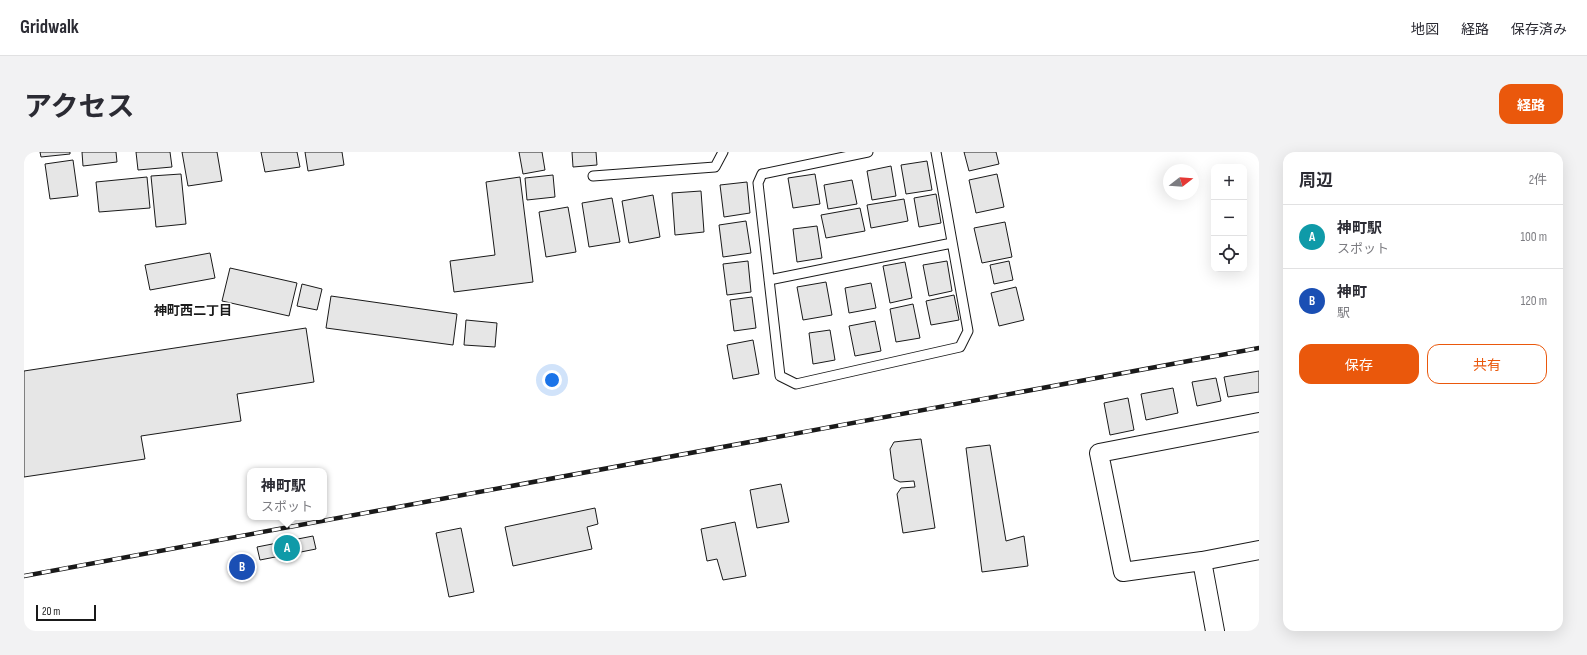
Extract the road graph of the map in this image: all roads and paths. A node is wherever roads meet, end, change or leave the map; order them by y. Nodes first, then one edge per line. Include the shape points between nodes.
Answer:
1 (723, 152) edge
2 (868, 152) edge
3 (936, 152) edge
4 (593, 176) dead end
5 (952, 243) junction
6 (769, 280) junction
7 (1259, 422) edge
8 (1259, 550) edge
9 (1202, 561) junction
10 (1215, 631) edge

1 - 4 lane via 715,166
2 - 6 lane via 762,174 758,184
3 - 5 lane
5 - 6 lane
5 - 6 lane via 968,331 960,347 796,384 780,376
7 - 9 street via 1099,453 1123,572
8 - 9 street
9 - 10 street

